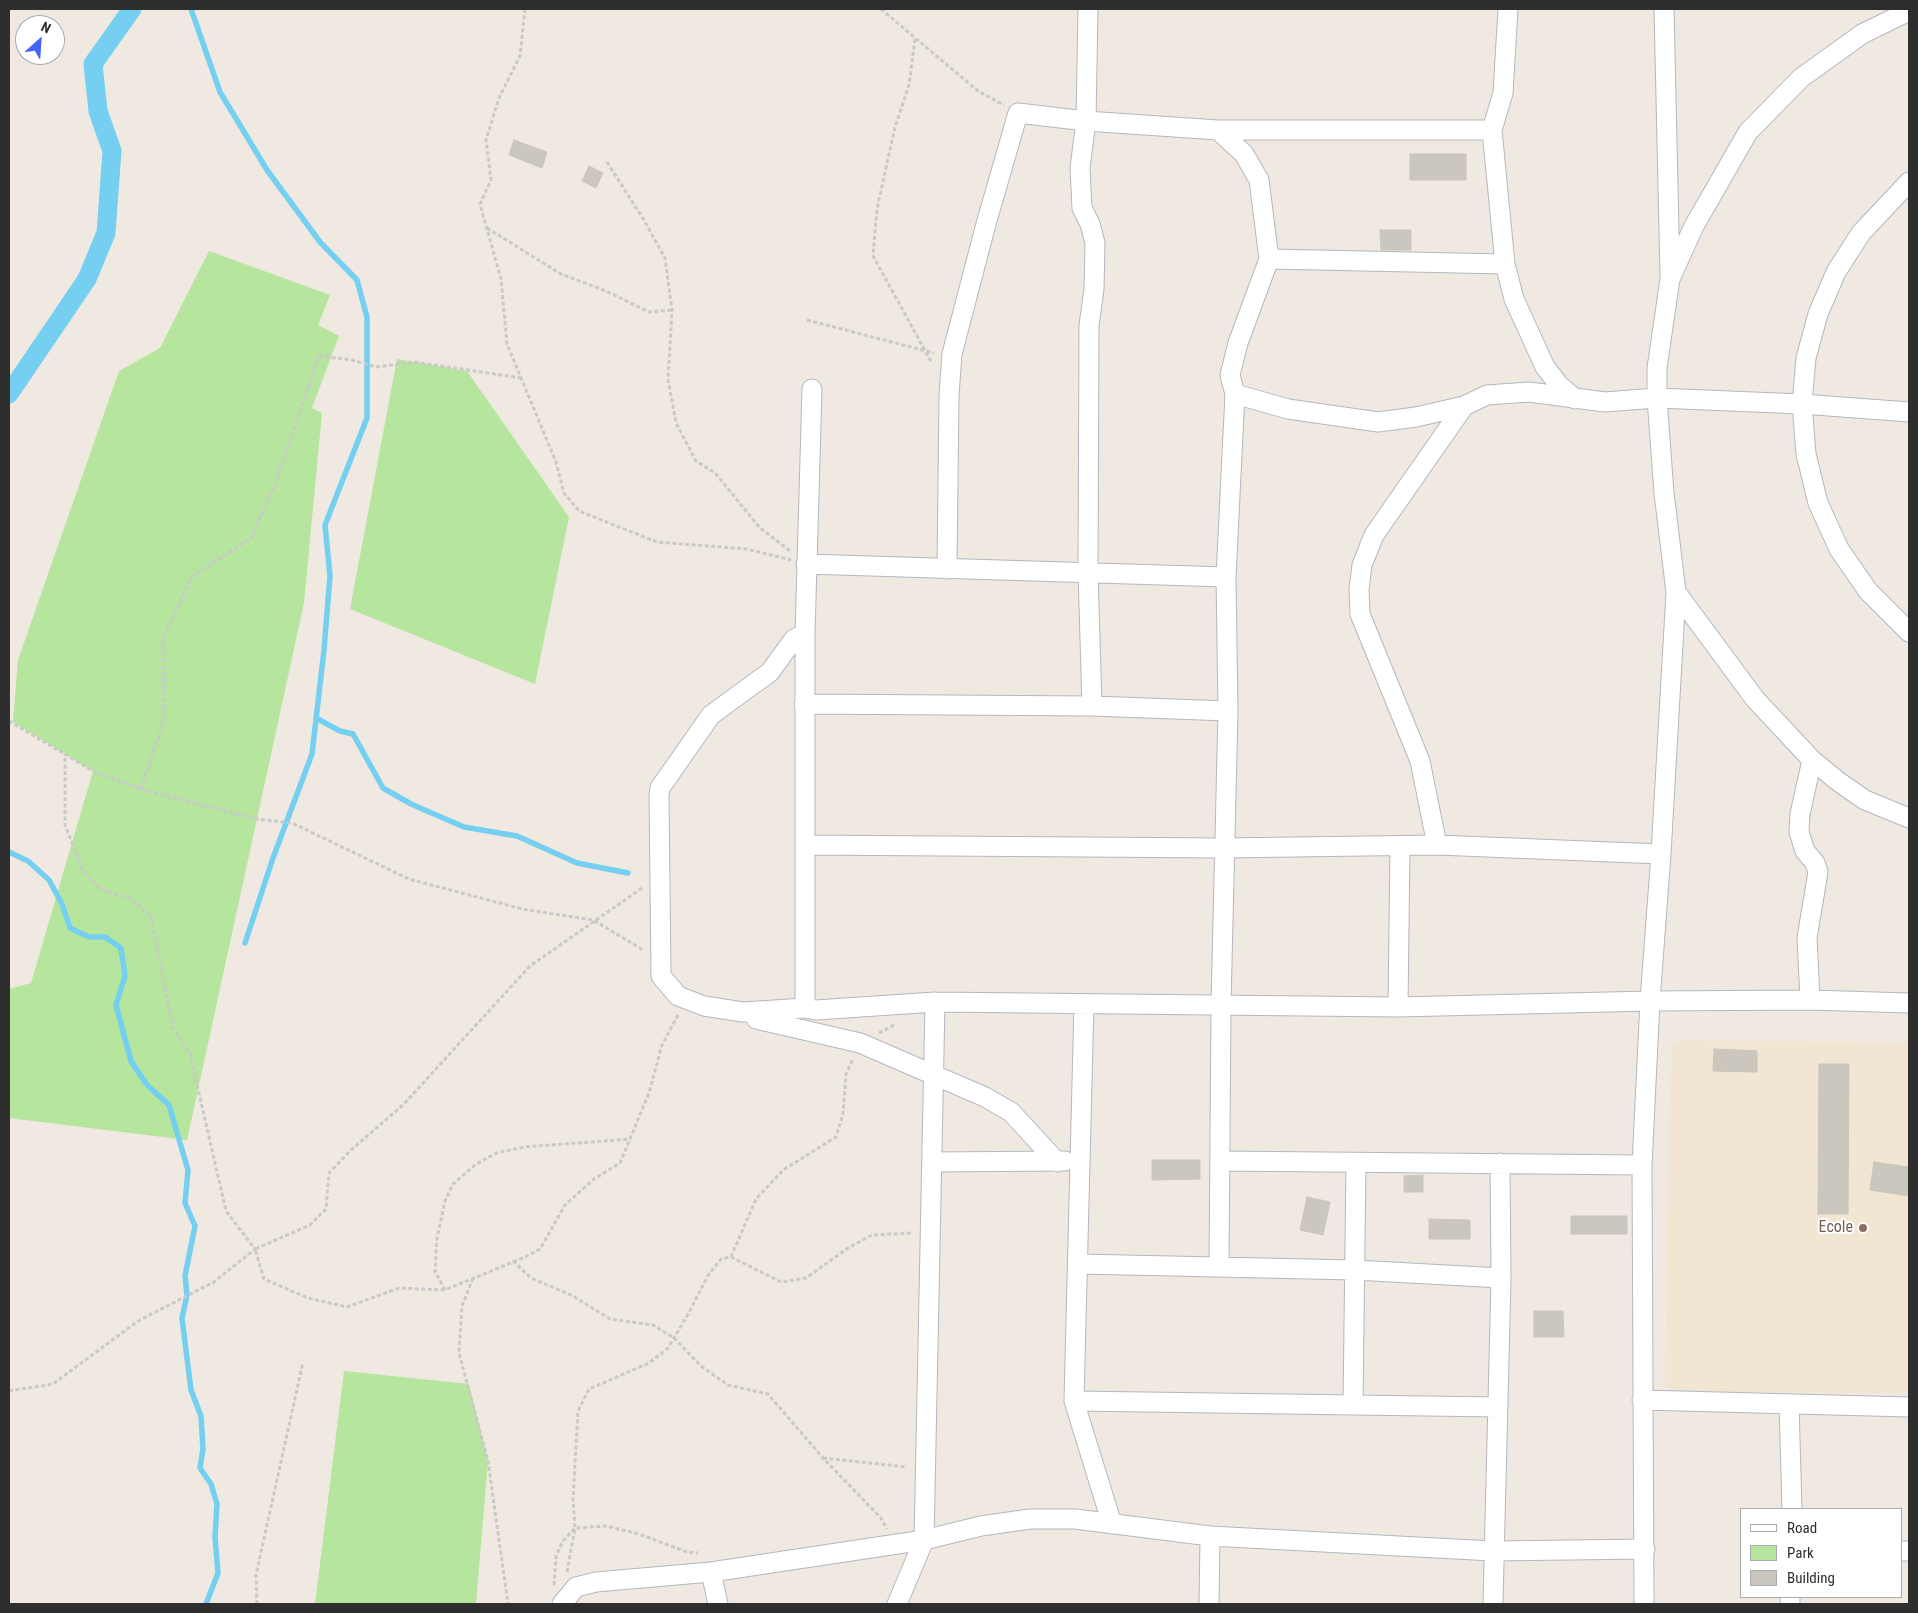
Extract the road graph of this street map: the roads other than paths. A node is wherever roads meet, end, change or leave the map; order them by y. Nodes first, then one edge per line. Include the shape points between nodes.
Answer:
1 (1088, 9) edge
2 (1508, 9) edge
3 (1664, 9) edge
4 (1909, 11) edge
5 (1086, 121) junction
6 (1218, 130) junction
7 (1492, 130) junction
8 (1909, 182) edge
9 (1269, 259) junction
10 (1505, 264) junction
11 (1670, 279) junction
12 (812, 389) dead end
13 (1235, 394) junction
14 (1657, 398) junction
15 (1575, 399) junction
16 (1802, 404) junction
17 (1464, 406) junction
18 (1909, 412) edge
19 (806, 564) junction
20 (946, 569) junction
21 (1088, 572) junction
22 (1226, 577) junction
23 (1676, 592) junction
24 (1909, 632) edge
25 (805, 634) junction
26 (804, 704) junction
27 (1092, 706) junction
28 (1228, 711) junction
29 (1812, 760) junction
30 (1909, 818) edge
31 (805, 845) junction
32 (1437, 845) junction
33 (1400, 846) junction
34 (1224, 848) junction
35 (1661, 854) junction
36 (1810, 1000) junction
37 (1650, 1001) junction
38 (935, 1002) junction
39 (1909, 1003) edge
40 (1084, 1004) junction
41 (1221, 1005) junction
42 (704, 1006) junction
43 (1398, 1007) junction
44 (805, 1008) junction
45 (935, 1075) junction
46 (1081, 1160) junction
47 (1220, 1161) junction
48 (932, 1162) junction
49 (1057, 1162) junction
50 (1356, 1163) junction
51 (1500, 1163) junction
52 (1642, 1165) junction
53 (1078, 1264) junction
54 (1219, 1267) junction
55 (1355, 1270) junction
56 (1500, 1278) junction
57 (1642, 1400) junction
58 (1074, 1401) junction
59 (1789, 1404) junction
60 (1353, 1405) junction
61 (1498, 1407) junction
62 (1909, 1407) edge
63 (1792, 1508) edge
64 (1112, 1524) junction
65 (1210, 1536) junction
66 (924, 1540) junction
67 (1645, 1549) junction
68 (1493, 1551) junction
69 (711, 1572) junction
70 (558, 1599) edge
71 (718, 1604) edge
72 (897, 1604) edge
73 (1209, 1604) edge
74 (1493, 1604) edge
75 (1644, 1604) edge

1 - 5 street
2 - 7 street via 1503,93
3 - 11 street
4 - 11 street via 1862,34 1801,78 1748,132 1694,226
5 - 6 street
5 - 20 street via 1018,112 952,354
5 - 21 street via 1080,168 1082,208 1095,243 1089,325
6 - 7 street
6 - 9 street via 1244,154 1259,180
7 - 10 street
8 - 16 street via 1861,233 1836,272 1818,314 1806,358
9 - 10 street
9 - 13 street via 1238,343 1230,375
10 - 15 street via 1517,308 1545,368
11 - 14 street via 1657,368
12 - 19 street
13 - 17 street via 1288,409 1378,422 1416,418
13 - 22 street
14 - 15 street via 1605,402
14 - 16 street
14 - 23 street
15 - 17 street via 1508,392 1487,395
16 - 18 street
16 - 24 street via 1806,454 1818,503 1839,549 1868,591
17 - 32 street via 1374,535 1362,565 1359,589 1360,614 1420,761
19 - 20 street
19 - 25 street
20 - 21 street
21 - 22 street
21 - 27 street
22 - 28 street
23 - 29 street via 1755,699
23 - 35 street
25 - 26 street
25 - 42 street via 794,639 770,672 711,715 660,788 661,976 673,991
26 - 27 street
26 - 31 street
27 - 28 street
28 - 34 street
29 - 30 street via 1865,800
29 - 36 street via 1799,832 1805,851 1818,872 1807,938
31 - 34 street
31 - 44 street
32 - 33 street
32 - 35 street
33 - 34 street
33 - 43 street
34 - 41 street
35 - 37 street
36 - 37 street
36 - 39 street
37 - 43 street
37 - 52 street
38 - 40 street
38 - 44 street via 816,1010
38 - 45 street
40 - 41 street
40 - 46 street
41 - 43 street
41 - 47 street
42 - 44 street via 743,1012
42 - 45 street via 716,1013 767,1021 860,1043
45 - 48 street
45 - 49 street via 1011,1112
46 - 49 street
46 - 53 street
47 - 50 street
47 - 54 street
48 - 49 street
48 - 66 street
50 - 51 street
50 - 55 street
51 - 52 street
51 - 56 street
52 - 57 street
53 - 54 street
53 - 58 street
54 - 55 street
55 - 56 street
55 - 60 street
56 - 61 street
57 - 59 street
57 - 67 street
58 - 60 street
58 - 64 street
59 - 62 street
59 - 63 street
60 - 61 street
61 - 68 street
64 - 65 street
64 - 66 street via 1075,1519 1030,1519 981,1526
65 - 68 street
65 - 73 street
66 - 69 street
66 - 72 street
67 - 68 street
67 - 75 street
68 - 74 street
69 - 70 street via 596,1582 576,1587
69 - 71 street

